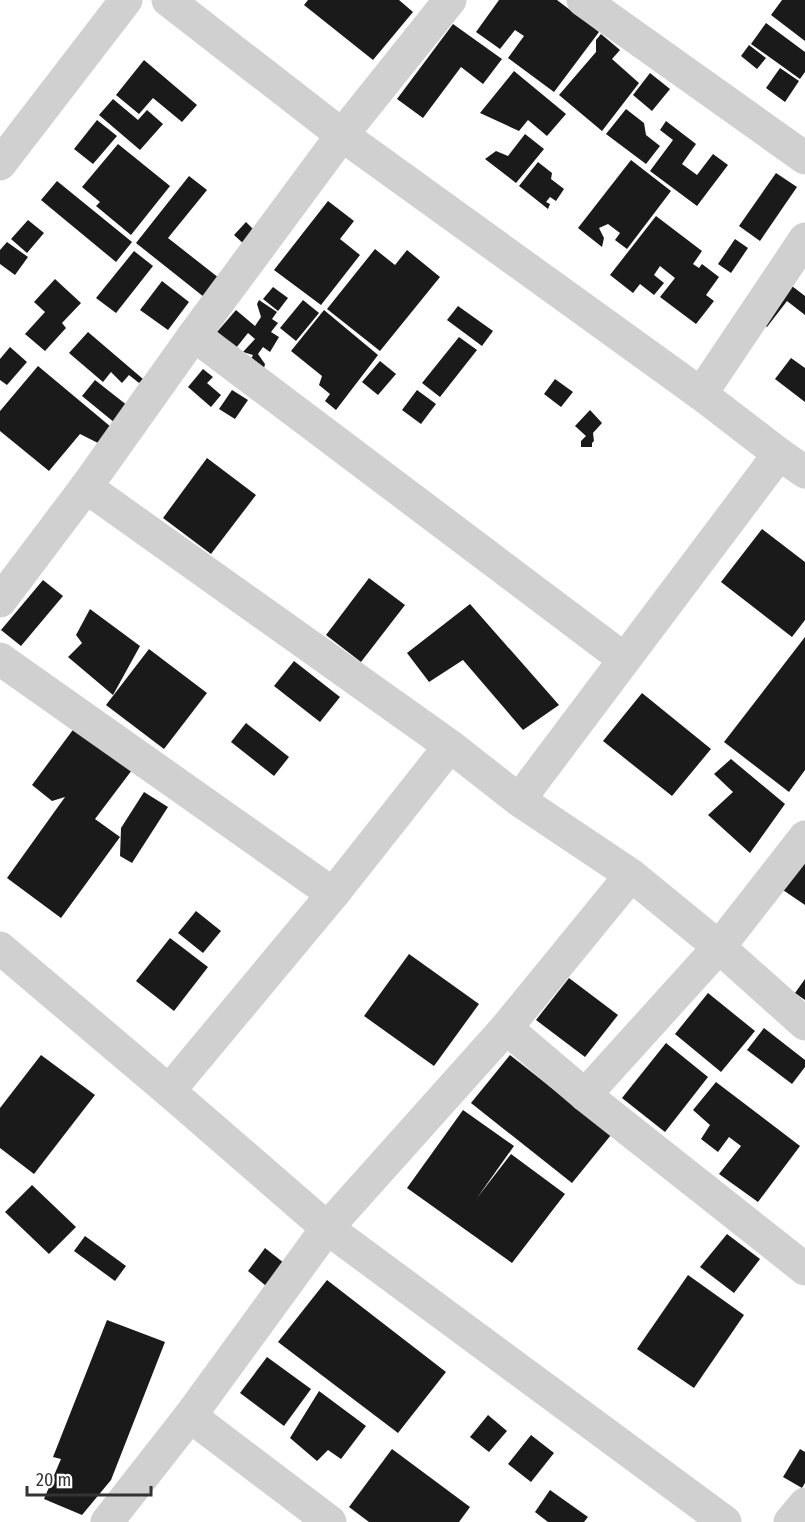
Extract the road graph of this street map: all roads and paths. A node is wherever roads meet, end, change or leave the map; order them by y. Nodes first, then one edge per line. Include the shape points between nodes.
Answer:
1 (126, 0) edge
2 (168, 0) edge
3 (450, 0) edge
4 (583, 0) edge
5 (342, 135) junction
6 (6, 145) edge
7 (805, 158) edge
8 (805, 239) edge
9 (194, 335) junction
10 (701, 394) junction
11 (779, 454) junction
12 (805, 472) edge
13 (86, 487) junction
14 (0, 601) edge
15 (0, 659) edge
16 (624, 659) junction
17 (450, 746) junction
18 (519, 800) junction
19 (805, 837) edge
20 (631, 875) junction
21 (333, 894) junction
22 (720, 946) junction
23 (0, 948) edge
24 (805, 1024) edge
25 (506, 1029) junction
26 (169, 1091) junction
27 (585, 1095) junction
28 (327, 1228) junction
29 (805, 1269) edge
30 (190, 1416) junction
31 (805, 1504) edge
32 (107, 1522) edge
33 (330, 1522) edge
34 (725, 1522) edge
35 (790, 1522) edge

1 - 6 street
2 - 5 street
3 - 5 street
4 - 7 street
5 - 9 street
5 - 10 street
8 - 10 street
9 - 13 street
9 - 16 street
10 - 11 street
11 - 12 street
11 - 16 street
13 - 14 street
13 - 17 street
15 - 21 street
16 - 18 street
17 - 18 street
17 - 21 street
18 - 20 street
19 - 22 street
20 - 22 street
20 - 25 street
21 - 26 street
22 - 24 street
22 - 27 street
23 - 26 street
25 - 27 street
25 - 28 street
26 - 28 street
27 - 29 street
28 - 30 street
28 - 34 street
30 - 32 street
30 - 33 street
31 - 35 street

